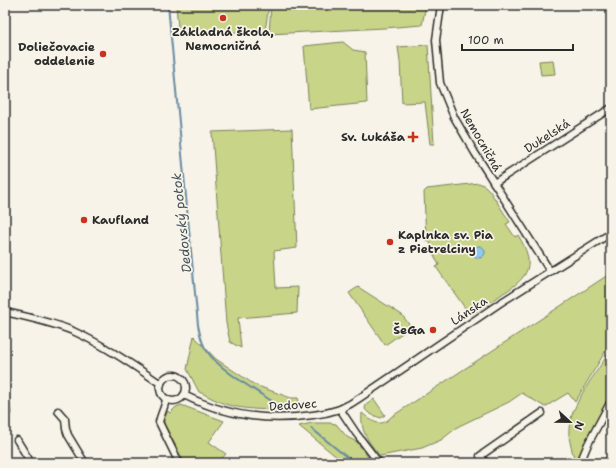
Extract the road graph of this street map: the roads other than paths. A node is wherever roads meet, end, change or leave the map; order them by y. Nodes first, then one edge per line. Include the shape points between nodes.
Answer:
1 (441, 5) edge
2 (611, 108) edge
3 (494, 183) junction
4 (611, 233) edge
5 (550, 271) junction
6 (5, 312) edge
7 (161, 384) junction
8 (184, 395) junction
9 (166, 399) junction
10 (611, 401) edge
11 (340, 409) junction
12 (58, 411) dead end
13 (542, 413) dead end
14 (16, 440) dead end
15 (31, 463) edge
16 (85, 463) edge
17 (178, 463) edge
18 (378, 463) edge
19 (486, 463) edge
20 (581, 463) edge

1 - 3 street, Nemocničná via 436,40 440,83 454,117
2 - 3 street, Dukelská
3 - 5 street, Nemocničná
4 - 5 street, Lánska
5 - 11 street, Lánska
6 - 7 street via 74,332
7 - 8 street via 168,376 176,374 186,383
7 - 9 street via 160,389
8 - 9 street via 175,401
8 - 11 street, Dedovec via 236,414 264,418 304,416
9 - 17 street via 159,422
10 - 20 street
11 - 18 street
12 - 16 street via 66,419 68,435
13 - 19 street via 480,456
14 - 15 street

